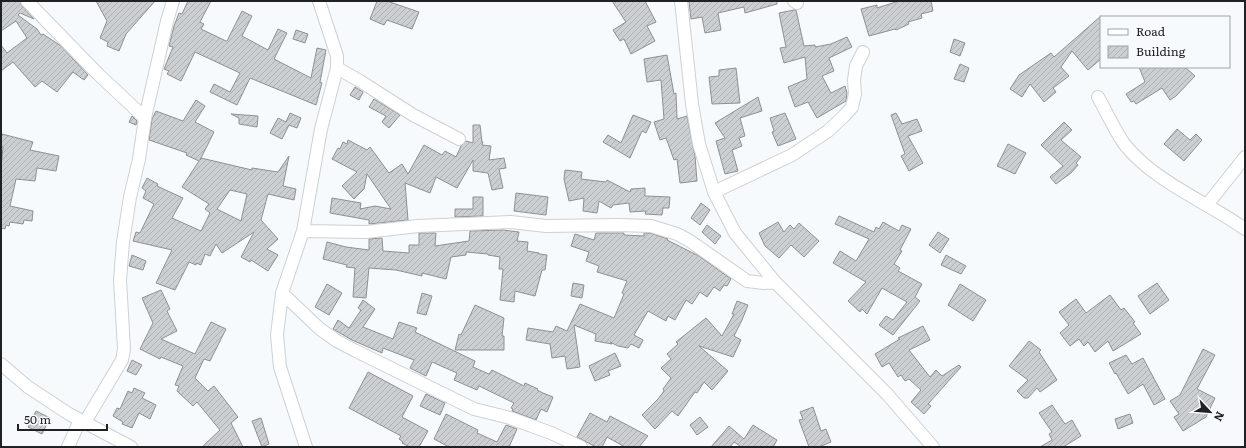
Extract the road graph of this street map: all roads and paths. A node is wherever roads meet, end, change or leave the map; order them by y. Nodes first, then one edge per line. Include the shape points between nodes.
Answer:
1 (27, 1) edge
2 (173, 1) edge
3 (318, 1) edge
4 (682, 1) edge
5 (863, 52) dead end
6 (337, 68) junction
7 (1098, 97) dead end
8 (145, 118) junction
9 (459, 139) dead end
10 (1245, 157) edge
11 (714, 192) junction
12 (1207, 205) junction
13 (1245, 229) edge
14 (303, 231) junction
15 (775, 282) junction
16 (282, 293) junction
17 (1, 364) edge
18 (82, 421) junction
19 (68, 447) edge
20 (131, 447) edge
21 (306, 447) edge
22 (581, 447) edge
23 (933, 447) edge

1 - 8 street
2 - 8 street
3 - 6 street via 337,56
4 - 11 street via 690,89 699,144
5 - 11 street via 856,66 852,107 844,116 792,155
6 - 9 street via 412,115
6 - 14 street via 321,129
7 - 12 street via 1125,145 1152,172
8 - 18 street via 123,242 120,280 124,349 122,360
10 - 12 street
11 - 15 street via 735,233
12 - 13 street
14 - 15 street via 366,232 418,226 511,222 546,226 652,226 690,241 748,281
14 - 16 street
15 - 23 street via 887,394
16 - 21 street via 277,335 280,367
16 - 22 street via 320,329 356,351 474,409 523,423
17 - 18 street via 28,387
18 - 19 street
18 - 20 street

